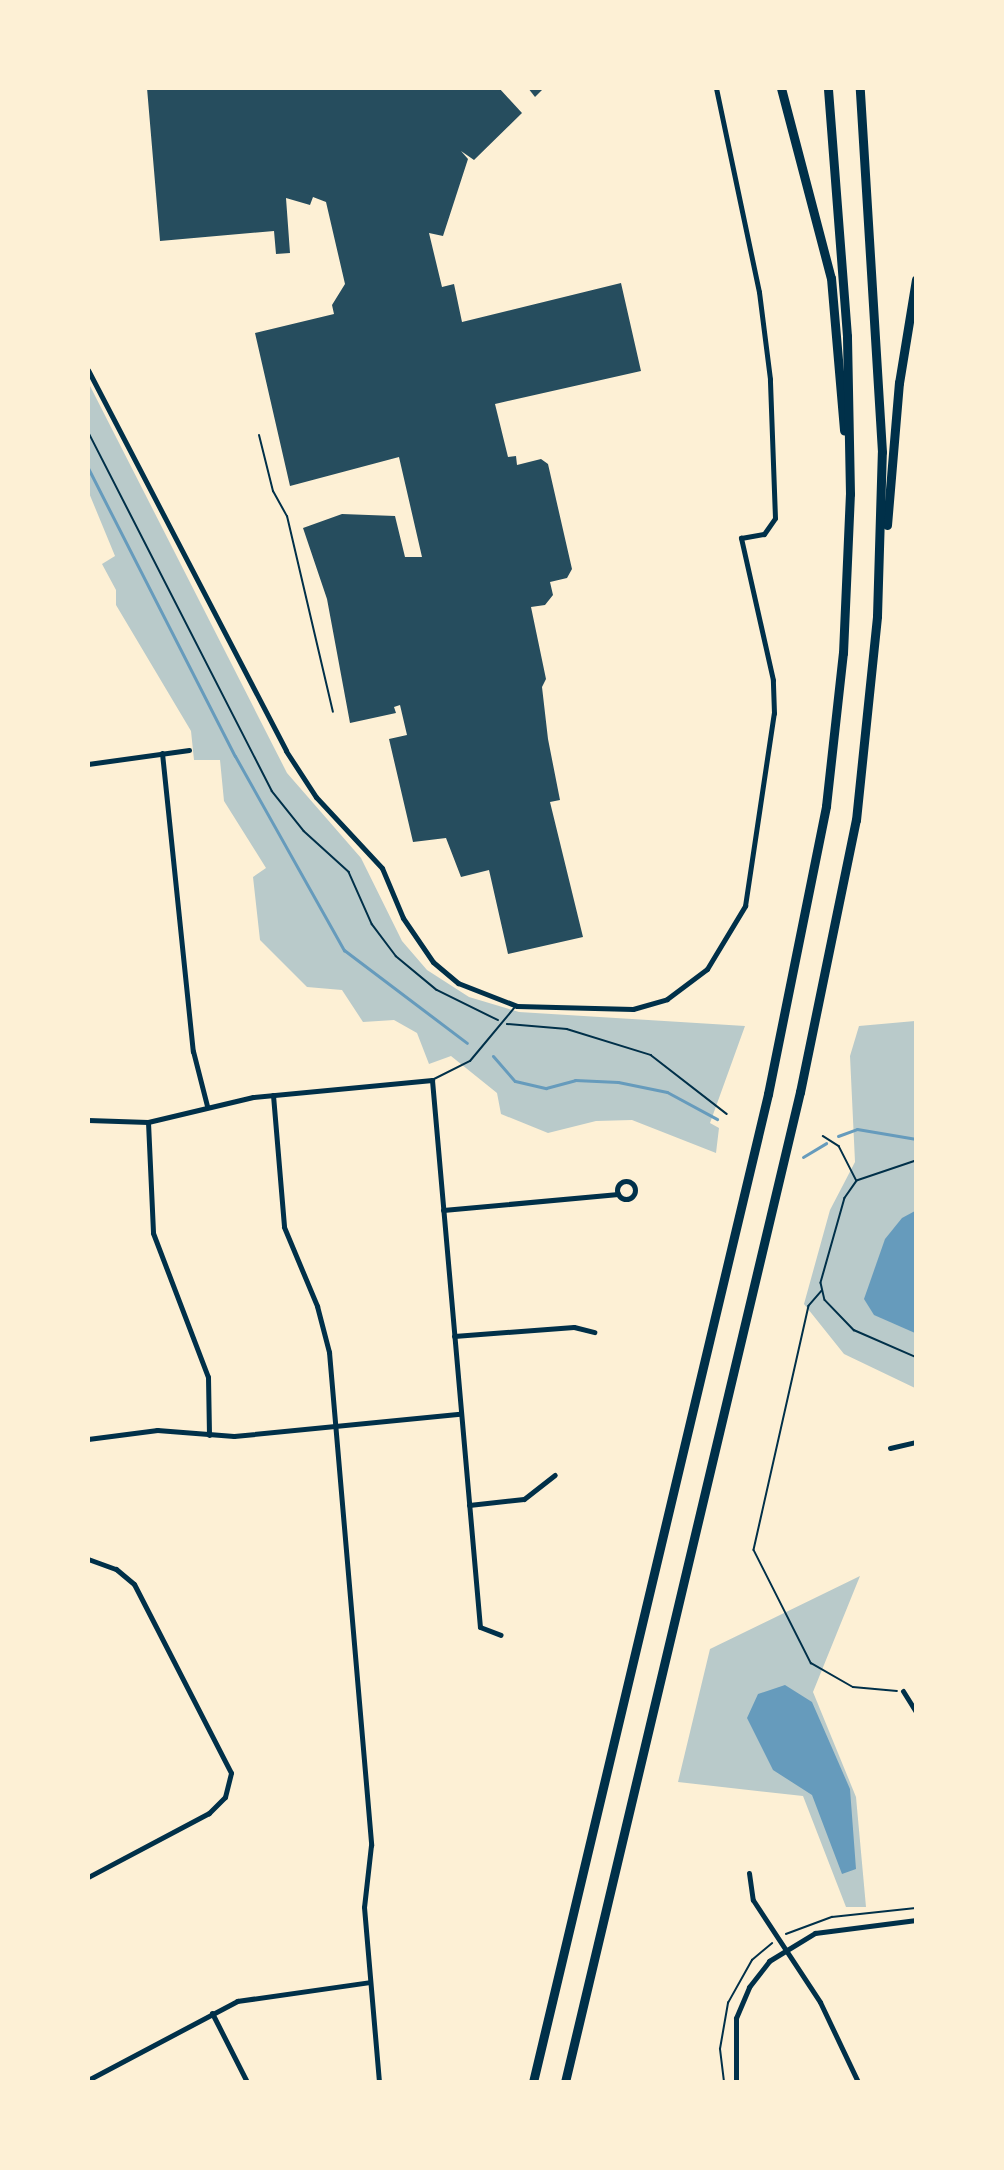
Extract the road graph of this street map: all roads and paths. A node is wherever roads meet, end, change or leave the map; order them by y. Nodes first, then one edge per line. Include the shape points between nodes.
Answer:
1 (716, 88) edge
2 (781, 88) edge
3 (828, 88) edge
4 (860, 88) edge
5 (915, 279) edge
6 (88, 370) edge
7 (88, 431) edge
8 (259, 435) dead end
9 (850, 494) junction
10 (877, 616) junction
11 (333, 712) dead end
12 (189, 750) dead end
13 (162, 753) junction
14 (88, 764) edge
15 (517, 1006) junction
16 (499, 1020) junction
17 (432, 1080) junction
18 (273, 1095) junction
19 (207, 1106) junction
20 (727, 1114) dead end
21 (88, 1120) edge
22 (148, 1122) junction
23 (824, 1136) dead end
24 (915, 1161) edge
25 (857, 1181) junction
26 (618, 1194) dead end
27 (443, 1210) junction
28 (822, 1291) junction
29 (594, 1332) dead end
30 (454, 1336) junction
31 (915, 1357) edge
32 (460, 1414) junction
33 (335, 1425) junction
34 (209, 1435) junction
35 (88, 1438) edge
36 (915, 1442) edge
37 (890, 1448) dead end
38 (555, 1475) dead end
39 (469, 1505) junction
40 (88, 1559) edge
41 (501, 1635) dead end
42 (903, 1691) joint
43 (915, 1712) edge
44 (749, 1873) dead end
45 (88, 1877) edge
46 (915, 1908) edge
47 (915, 1920) edge
48 (799, 1927) dead end
49 (785, 1948) junction
50 (370, 1982) junction
51 (212, 2013) junction
52 (721, 2028) dead end
53 (88, 2080) edge
54 (247, 2082) edge
55 (379, 2082) edge
56 (533, 2082) edge
57 (565, 2082) edge
58 (724, 2082) edge
59 (736, 2082) edge
60 (858, 2082) edge

1 - 15 street via 759,292 772,409 775,518 764,534 741,538 774,699 749,892 722,951 694,982 668,999 633,1009
2 - 9 highway via 831,278
3 - 9 highway via 847,336
4 - 10 highway via 880,370
5 - 10 highway via 899,382
6 - 15 street via 286,751 316,797 374,857 413,937 433,962 458,982
7 - 16 path via 273,790 304,831 349,872 372,924 396,957 437,990
8 - 11 lane via 273,491 287,516
9 - 56 highway via 837,717 806,923
10 - 57 highway via 856,820 822,996
12 - 13 street
13 - 14 street
13 - 19 street via 193,1051
15 - 16 lane
16 - 17 lane via 470,1060
16 - 20 path via 567,1029 651,1055
17 - 18 street
17 - 27 street
18 - 19 street
18 - 33 street via 279,1207 324,1326
19 - 22 street
21 - 22 street
22 - 34 street via 153,1233 208,1377
23 - 25 path via 839,1146
24 - 25 path
25 - 28 path via 845,1198
26 - 27 street
27 - 30 street
28 - 31 path via 854,1330
28 - 42 path via 809,1306 753,1550 811,1663 852,1687
29 - 30 street via 573,1327
30 - 32 street
32 - 33 street
32 - 39 street
33 - 34 street
33 - 50 street via 371,1845 364,1907
34 - 35 street via 157,1430
36 - 37 street
38 - 39 street via 524,1499
39 - 41 street via 480,1627
40 - 45 street via 116,1569 134,1584 231,1773 225,1797 208,1814
42 - 43 street
44 - 49 street via 753,1900
46 - 48 path via 832,1917
47 - 49 street via 831,1929
49 - 59 street via 758,1973 742,2002 734,2034
49 - 60 street via 820,2002
50 - 51 street via 253,1997
50 - 55 street
51 - 53 street
51 - 54 street
52 - 58 path

